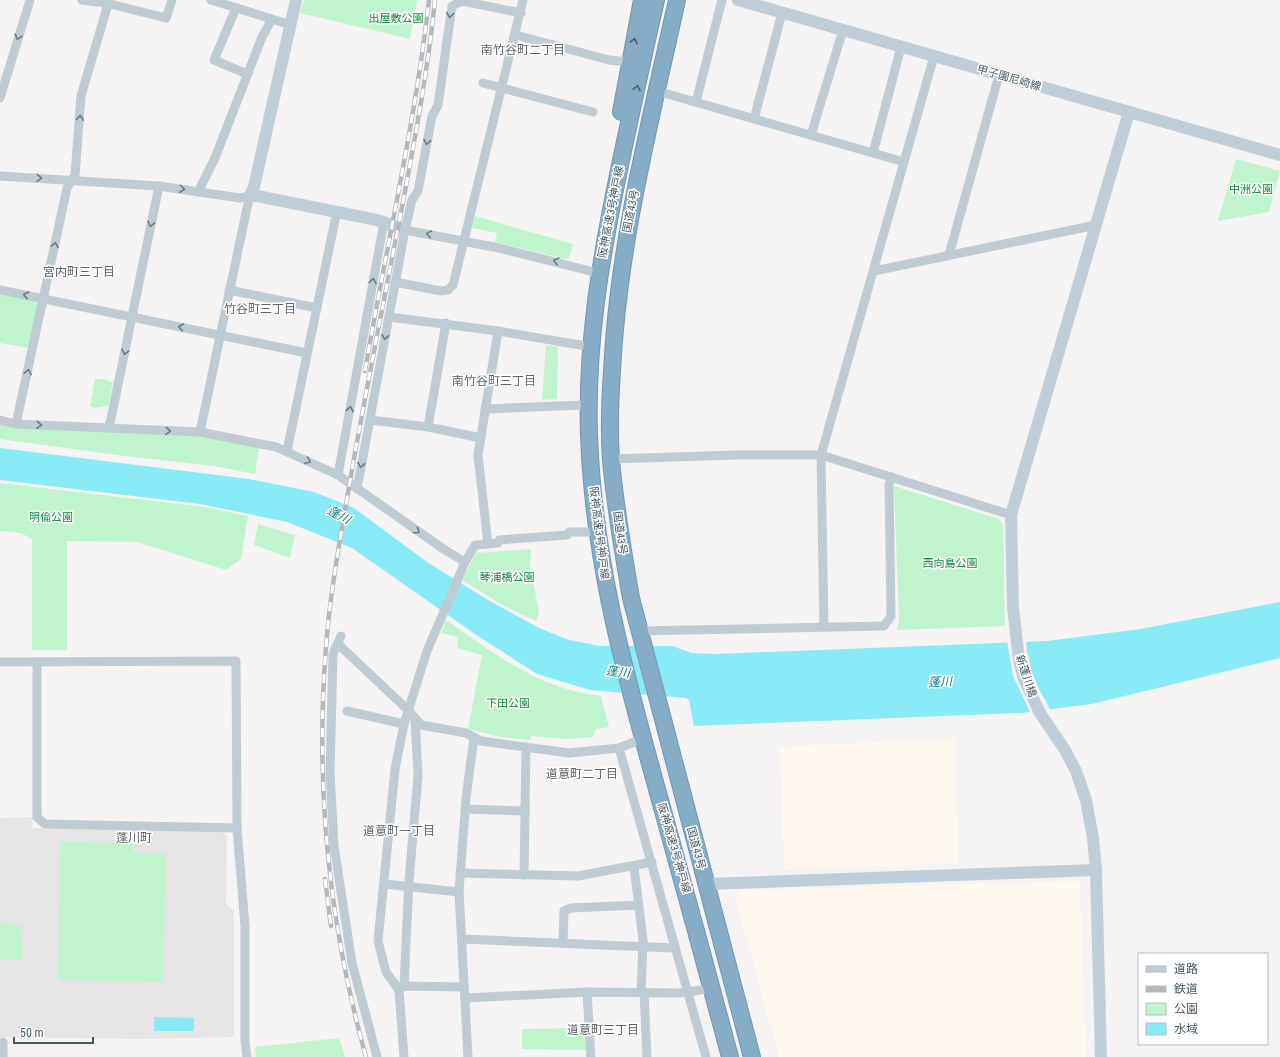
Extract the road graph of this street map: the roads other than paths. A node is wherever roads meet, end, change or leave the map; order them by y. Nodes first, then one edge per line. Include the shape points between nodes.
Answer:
1 (30, 0) edge
2 (82, 0) edge
3 (172, 0) edge
4 (211, 0) edge
5 (296, 0) edge
6 (523, 0) edge
7 (642, 0) edge
8 (656, 0) edge
9 (676, 0) edge
10 (722, 0) edge
11 (738, 0) edge
12 (107, 2) edge
13 (236, 8) junction
14 (782, 12) junction
15 (520, 13) junction
16 (272, 19) junction
17 (291, 25) junction
18 (843, 30) junction
19 (516, 35) junction
20 (901, 47) junction
21 (934, 56) junction
22 (629, 62) junction
23 (247, 74) junction
24 (999, 75) junction
25 (483, 83) dead end
26 (502, 89) junction
27 (657, 91) junction
28 (0, 98) edge
29 (696, 102) junction
30 (593, 112) dead end
31 (1129, 112) junction
32 (754, 119) junction
33 (811, 135) junction
34 (873, 153) junction
35 (1280, 155) edge
36 (904, 162) junction
37 (0, 176) edge
38 (72, 180) junction
39 (159, 186) junction
40 (198, 192) junction
41 (250, 196) junction
42 (337, 212) junction
43 (384, 222) junction
44 (1096, 225) junction
45 (405, 230) junction
46 (464, 241) junction
47 (949, 255) junction
48 (874, 270) junction
49 (594, 272) junction
50 (395, 282) junction
51 (0, 290) edge
52 (229, 290) junction
53 (44, 299) junction
54 (317, 308) junction
55 (132, 317) junction
56 (389, 317) junction
57 (446, 323) junction
58 (498, 331) junction
59 (219, 335) junction
60 (586, 346) junction
61 (307, 353) junction
62 (584, 405) junction
63 (485, 409) junction
64 (0, 420) edge
65 (370, 420) junction
66 (16, 424) junction
67 (428, 427) junction
68 (109, 428) junction
69 (200, 432) junction
70 (481, 438) junction
71 (287, 451) junction
72 (821, 455) junction
73 (611, 459) junction
74 (338, 474) junction
75 (892, 477) junction
76 (357, 489) junction
77 (1011, 515) junction
78 (591, 532) junction
79 (488, 544) junction
80 (465, 562) junction
81 (824, 627) junction
82 (640, 636) junction
83 (0, 662) edge
84 (37, 662) junction
85 (347, 711) dead end
86 (412, 714) junction
87 (404, 724) junction
88 (474, 738) junction
89 (639, 740) junction
90 (526, 747) junction
91 (619, 748) junction
92 (465, 809) junction
93 (525, 811) junction
94 (237, 828) junction
95 (652, 862) junction
96 (634, 867) junction
97 (1096, 870) junction
98 (460, 874) junction
99 (524, 875) junction
100 (384, 884) junction
101 (706, 884) junction
102 (410, 887) junction
103 (459, 892) junction
104 (639, 905) junction
105 (462, 939) junction
106 (563, 943) junction
107 (641, 946) junction
108 (674, 948) junction
109 (464, 987) junction
110 (402, 988) junction
111 (708, 989) junction
112 (587, 992) junction
113 (643, 992) junction
114 (687, 992) junction
115 (465, 998) junction
116 (3, 1042) dead end
117 (3, 1057) edge
118 (247, 1057) edge
119 (377, 1057) edge
120 (404, 1057) edge
121 (468, 1057) edge
122 (591, 1057) edge
123 (647, 1057) edge
124 (706, 1057) edge
125 (726, 1057) edge
126 (730, 1057) edge
127 (747, 1057) edge
128 (752, 1057) edge
129 (1101, 1057) edge

1 -> 28 street
2 - 12 street
3 - 12 street via 166,18
4 - 13 street
5 - 17 street
6 - 15 street
22 -> 7 highway
126 -> 8 highway, 阪神高速3号神戸線 via 624,671 603,574 592,491 588,433 589,371 598,277
9 - 27 highway, 国道43号
9 - 127 highway, 阪神高速3号神戸線 via 644,137 614,304 609,364 608,431 611,493 623,578 640,655
10 - 29 street
11 - 14 street, 甲子園尼崎線
38 -> 12 street via 75,175 82,96
13 - 16 street
13 - 23 street via 214,60
14 - 18 street, 甲子園尼崎線
14 - 32 street
15 - 19 street
15 -> 45 street via 462,1 452,6 438,105 432,116 418,191 412,200
16 - 17 street
16 - 23 street via 262,36
17 - 41 street
18 - 20 street, 甲子園尼崎線
18 - 33 street
19 - 22 street via 609,60
19 - 26 street
20 - 21 street, 甲子園尼崎線
20 - 34 street
21 - 24 street, 甲子園尼崎線
21 - 36 street
22 - 49 highway
23 - 40 street via 215,158
24 - 31 street, 甲子園尼崎線
24 - 47 street
25 - 26 street
26 - 30 street
26 - 46 street
27 - 29 street
27 - 73 highway, 国道43号 via 629,218 621,270 614,332
29 - 32 street
31 - 35 street, 甲子園尼崎線
31 - 44 street, 新蓬川橋
32 - 33 street
33 - 34 street
34 - 36 street
36 - 48 street
37 -> 38 street
38 - 39 street
53 -> 38 street via 67,188
39 -> 40 street
39 -> 55 street
40 - 41 street via 240,198
41 - 42 street
41 - 52 street
42 - 43 street
42 - 54 street
43 - 45 street
74 -> 43 street
44 - 47 street
44 - 77 street, 新蓬川橋
46 -> 45 street
45 - 50 street
49 -> 46 street
46 - 50 street via 453,285 448,290
47 - 48 street
48 - 72 street
49 - 60 highway
50 - 56 street
53 -> 51 street
52 - 54 street
52 - 59 street
53 - 55 street
66 -> 53 street
54 - 61 street
59 -> 55 street
55 -> 68 street
56 - 57 street
56 -> 65 street
57 - 58 street
57 - 67 street
58 - 60 street
58 - 63 street
59 - 61 street
59 - 69 street
60 - 62 highway
61 - 71 street
62 - 63 street
62 - 78 highway
63 - 70 street
64 - 66 street
65 - 67 street
65 -> 76 street
66 -> 68 street
67 - 70 street
68 -> 69 street
69 - 71 street via 276,446
70 - 79 street via 478,455
71 -> 74 street
72 - 73 street
72 - 75 street
72 - 81 street
73 - 82 highway, 国道43号 via 624,560
74 - 76 street
75 - 77 street
75 - 81 street via 889,484 891,616 884,626
76 -> 80 street
77 - 97 street, 新蓬川橋 via 1013,606 1016,639 1024,678 1040,713 1076,771 1086,800
78 - 79 street via 499,540 498,543
78 - 89 highway via 609,634
79 - 80 street via 475,545
80 - 86 street via 427,651
81 - 82 street
82 - 101 highway, 国道43号
83 - 84 street
84 - 94 street via 37,817 45,824
84 - 94 street via 236,661
85 - 87 street
86 - 87 street
86 - 88 street via 421,725 466,733
86 - 102 street via 418,776
86 - 119 street via 340,640 333,654 330,773 334,846 352,963
87 - 100 street via 395,769
88 - 90 street
88 - 92 street
89 - 91 street
89 - 111 highway
90 - 91 street via 569,753
90 - 93 street
91 - 95 street
92 - 93 street
92 - 98 street
93 - 99 street
94 - 118 street via 245,926
95 - 96 street
95 - 108 street
96 - 99 street via 578,876
96 - 104 street
97 - 101 street
97 - 129 street, 新蓬川橋
98 - 99 street
98 - 103 street
100 - 102 street
100 - 110 street via 378,941 386,972
101 - 128 highway, 国道43号
102 - 103 street
102 - 110 street
103 - 105 street
104 - 106 street via 570,908 564,911
104 - 107 street via 643,940
105 - 106 street
105 - 109 street
106 - 107 street
107 - 108 street
107 - 113 street
108 - 114 street
109 - 110 street
109 - 115 street
110 - 120 street
111 - 114 street
111 - 125 highway
112 - 113 street
112 - 115 street
112 - 122 street
113 - 114 street
113 - 123 street
114 - 124 street
115 - 121 street
116 - 117 street

